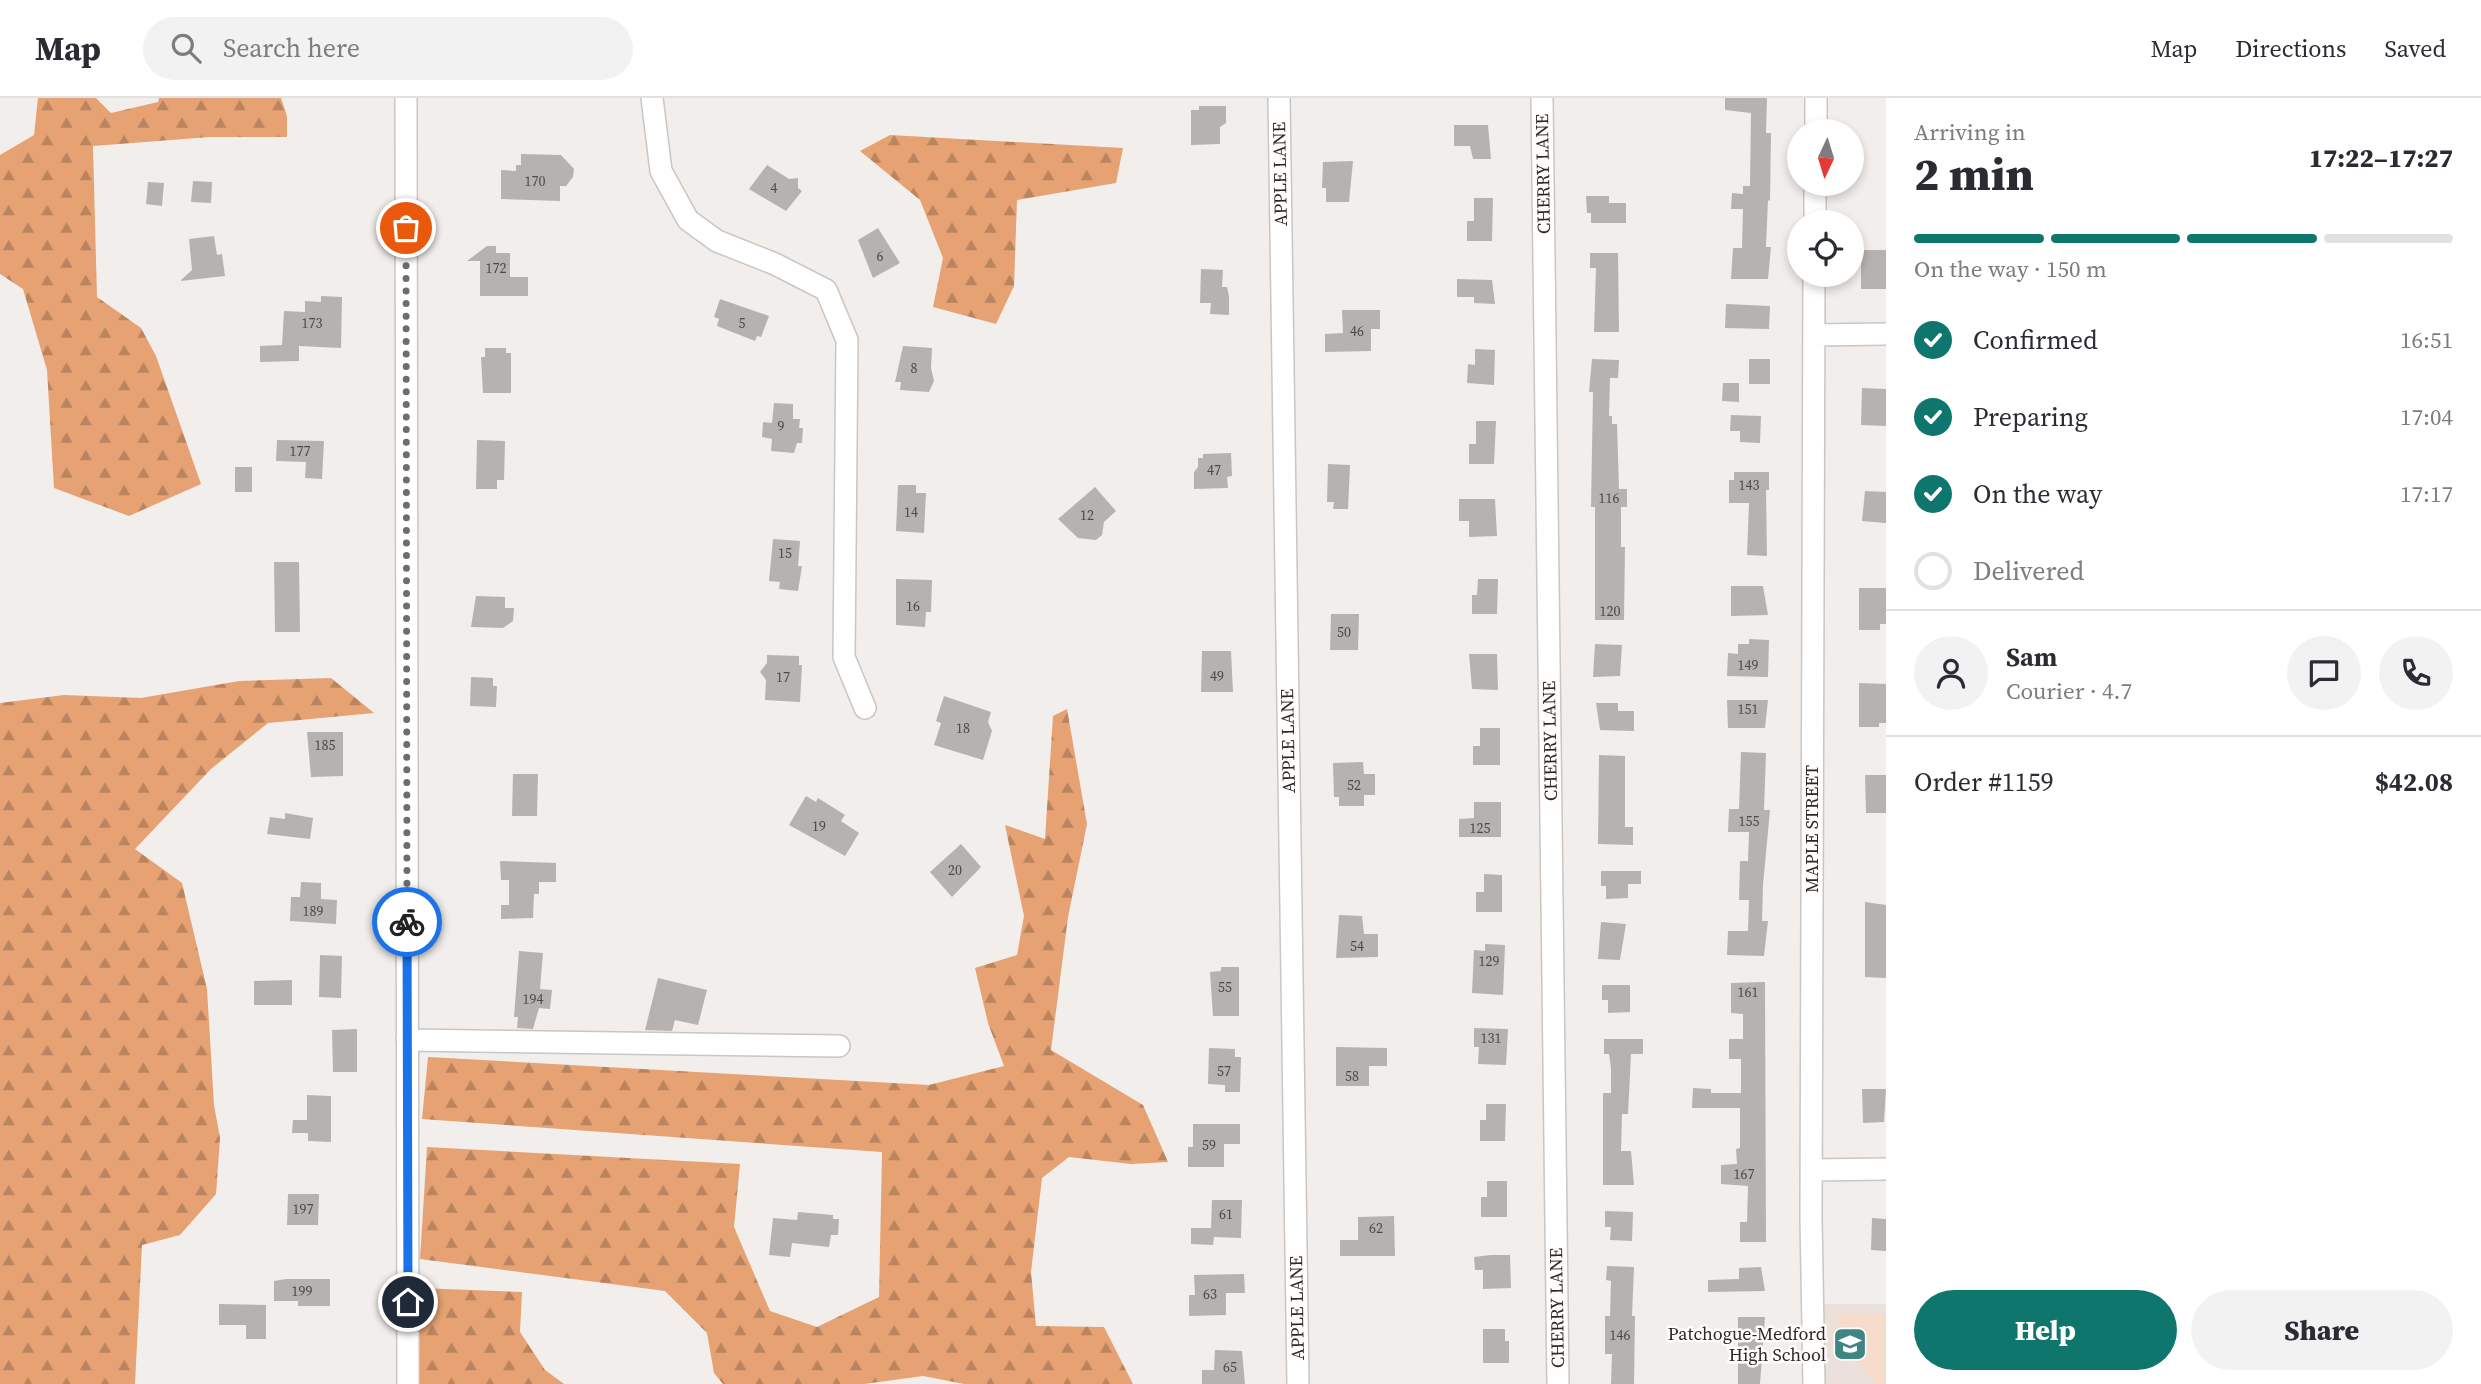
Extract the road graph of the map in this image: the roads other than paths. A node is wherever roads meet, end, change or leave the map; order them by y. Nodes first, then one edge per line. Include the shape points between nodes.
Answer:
1 (406, 98) edge
2 (652, 98) edge
3 (1279, 98) edge
4 (1542, 98) edge
5 (1816, 98) edge
6 (1816, 119) edge
7 (1814, 287) edge
8 (1886, 334) edge
9 (1814, 335) junction
10 (865, 708) dead end
11 (407, 1040) junction
12 (839, 1046) dead end
13 (1886, 1169) edge
14 (1811, 1170) junction
15 (408, 1384) edge
16 (1298, 1384) edge
17 (1558, 1384) edge
18 (1814, 1384) edge

1 - 11 street
2 - 10 street via 661,171 688,220 717,241 826,290 847,340 844,657
3 - 16 street, APPLE LANE
4 - 17 street, CHERRY LANE
5 - 6 street
7 - 9 street, MAPLE STREET
8 - 9 street
9 - 14 street, MAPLE STREET
11 - 12 street
11 - 15 street
13 - 14 street
14 - 18 street, MAPLE STREET

